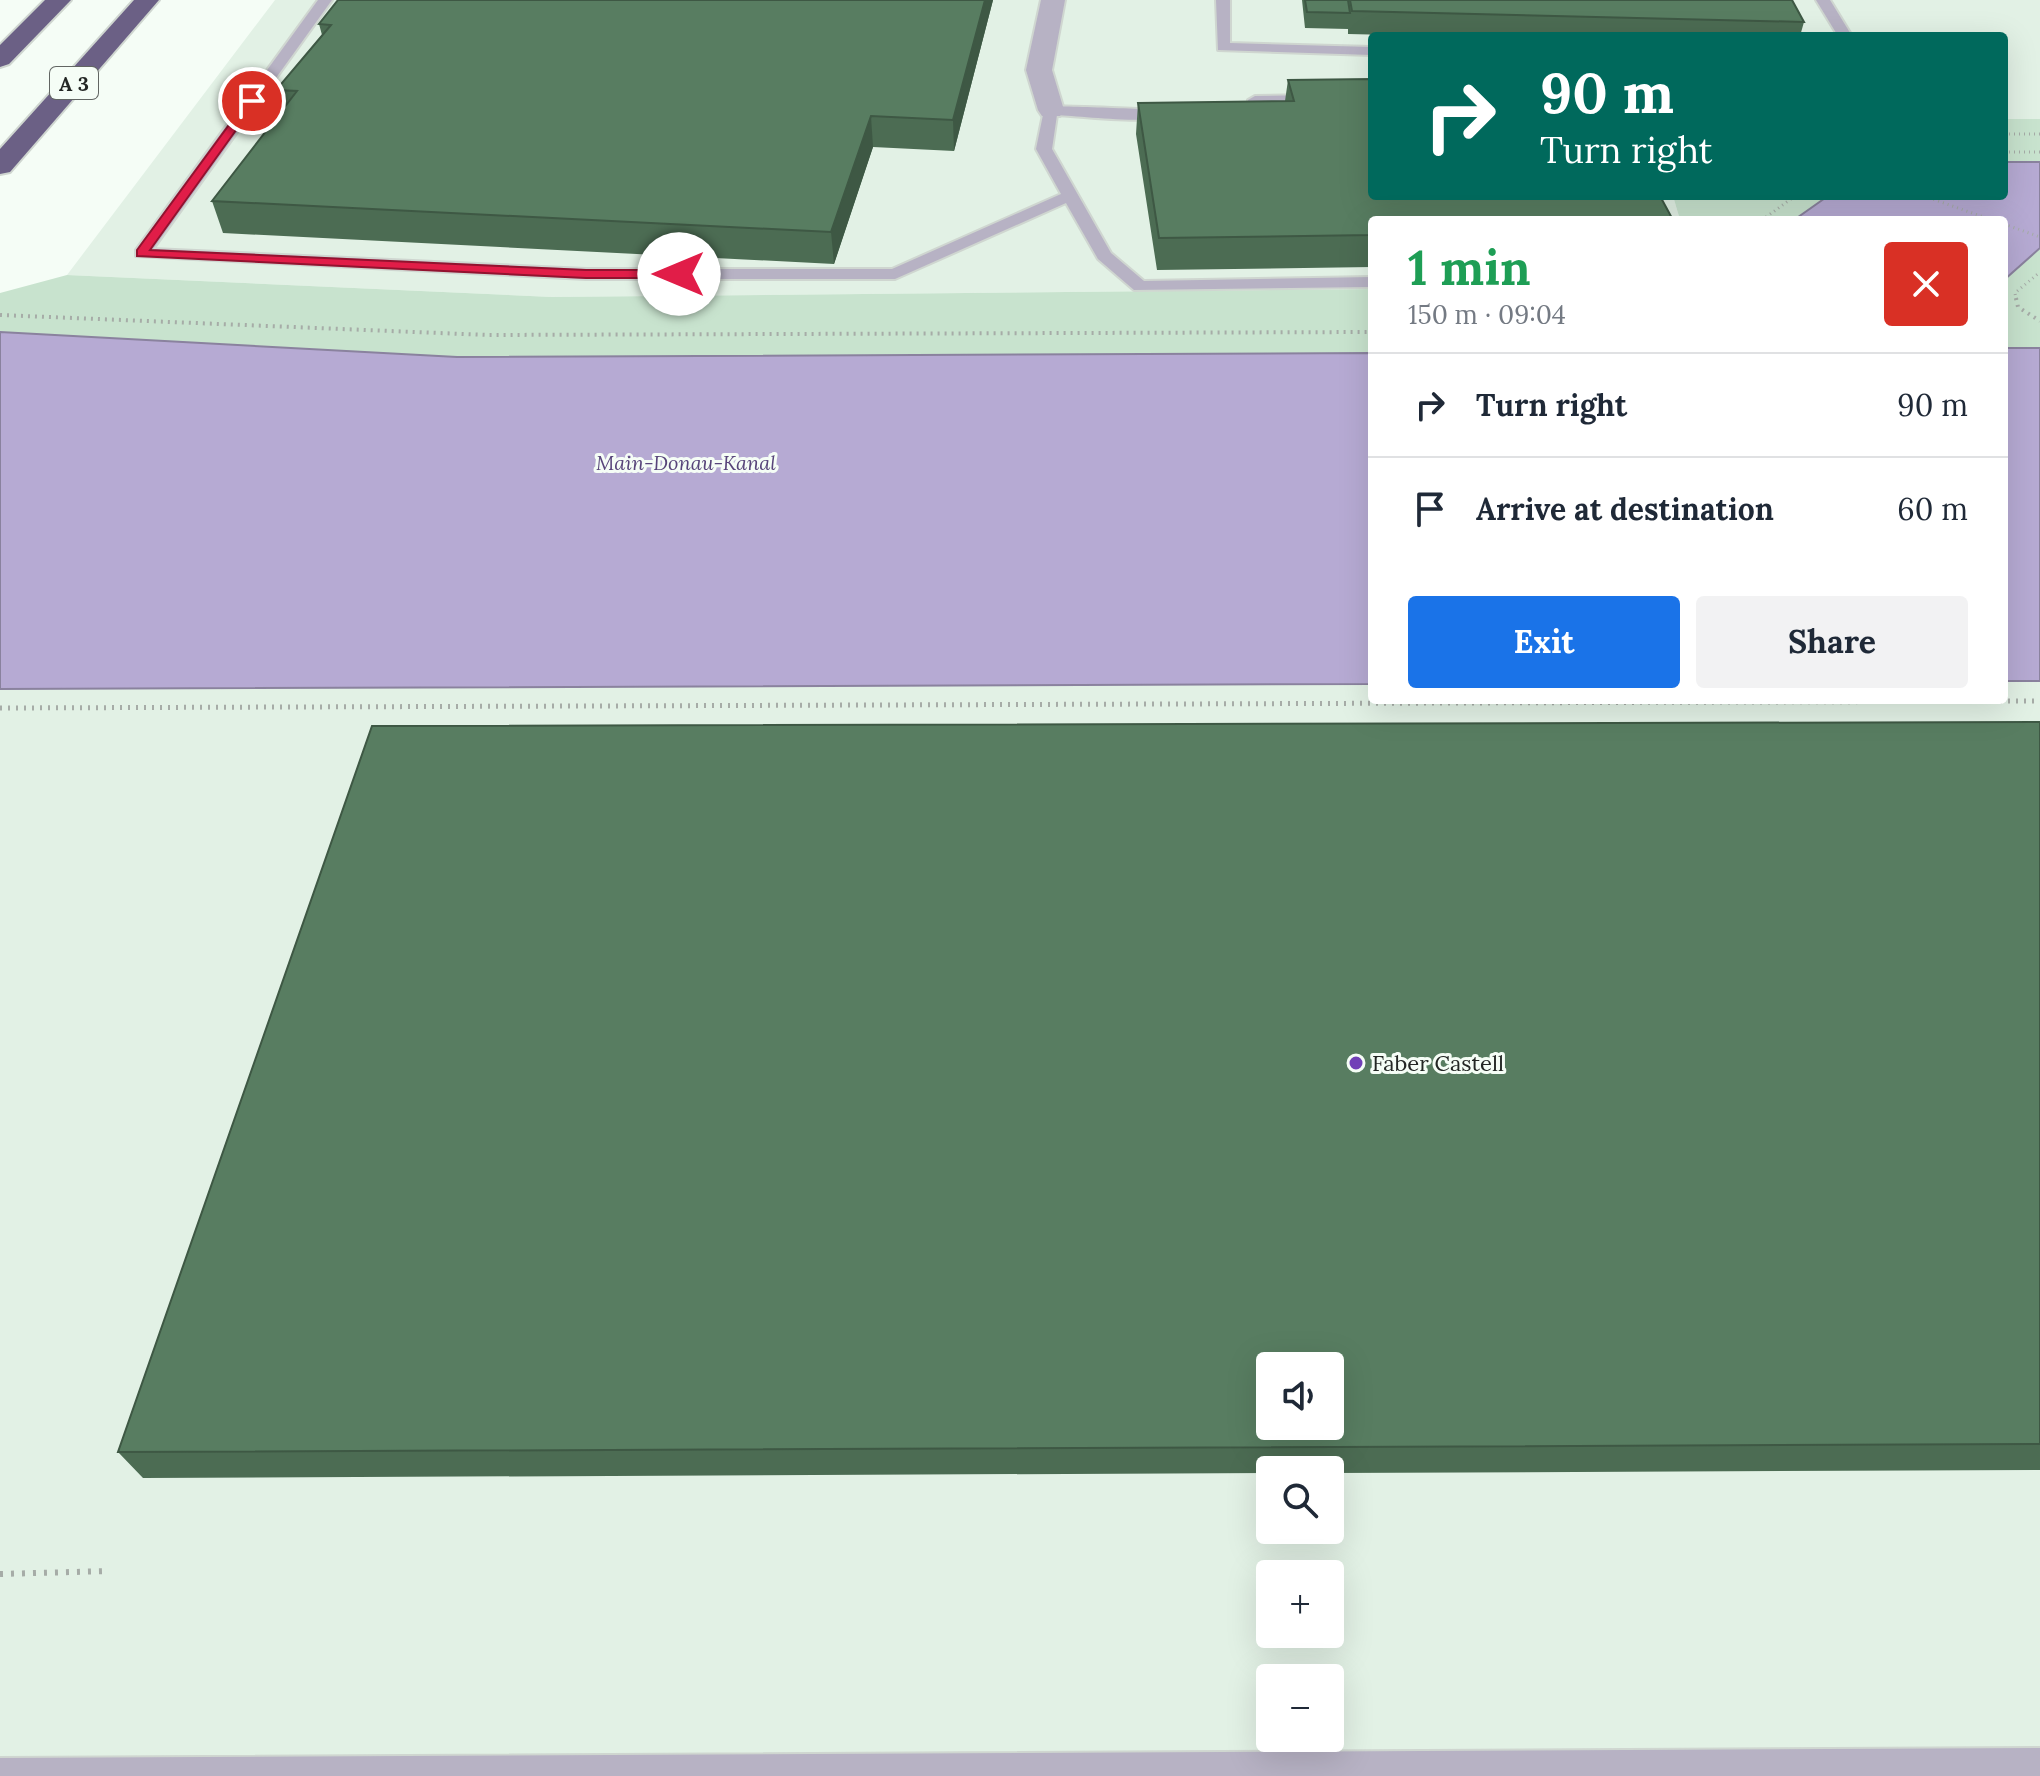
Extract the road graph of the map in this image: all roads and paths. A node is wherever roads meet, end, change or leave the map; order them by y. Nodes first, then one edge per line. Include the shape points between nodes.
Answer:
1 (59, 0) edge
2 (147, 0) edge
3 (325, 0) edge
4 (1053, 0) edge
5 (1223, 0) edge
6 (1823, 0) edge
7 (1843, 32) edge
8 (1368, 51) edge
9 (0, 59) edge
10 (1368, 98) edge
11 (1051, 110) junction
12 (1182, 114) edge
13 (1228, 114) edge
14 (2008, 134) edge
15 (2040, 134) edge
16 (2008, 152) edge
17 (2040, 152) edge
18 (0, 166) edge
19 (1071, 195) junction
20 (1790, 200) edge
21 (1935, 200) edge
22 (1768, 216) edge
23 (1981, 216) edge
24 (2008, 225) edge
25 (2040, 237) edge
26 (2040, 272) edge
27 (1368, 282) edge
28 (0, 315) edge
29 (2040, 321) edge
30 (1368, 332) edge
31 (2008, 701) edge
32 (2040, 701) edge
33 (1368, 703) edge
34 (0, 708) edge
35 (109, 1571) dead end
36 (0, 1574) edge
37 (2040, 1765) edge
38 (0, 1775) edge

1 - 9 highway
2 - 18 highway, A 3
3 - 19 lane via 142,253 586,274 895,274
4 - 11 street via 1039,70
5 - 8 lane via 1223,47
6 - 7 lane
10 - 13 lane via 1255,100 1258,113
11 - 12 lane
11 - 19 lane via 1044,149
14 - 15 path
16 - 17 path
19 - 27 lane via 1104,256 1140,286
20 - 22 path
21 - 23 path
24 - 25 path
26 - 29 path via 2015,293 2018,307
28 - 30 path via 488,335
31 - 32 path
33 - 34 path
35 - 36 path
37 - 38 lane

